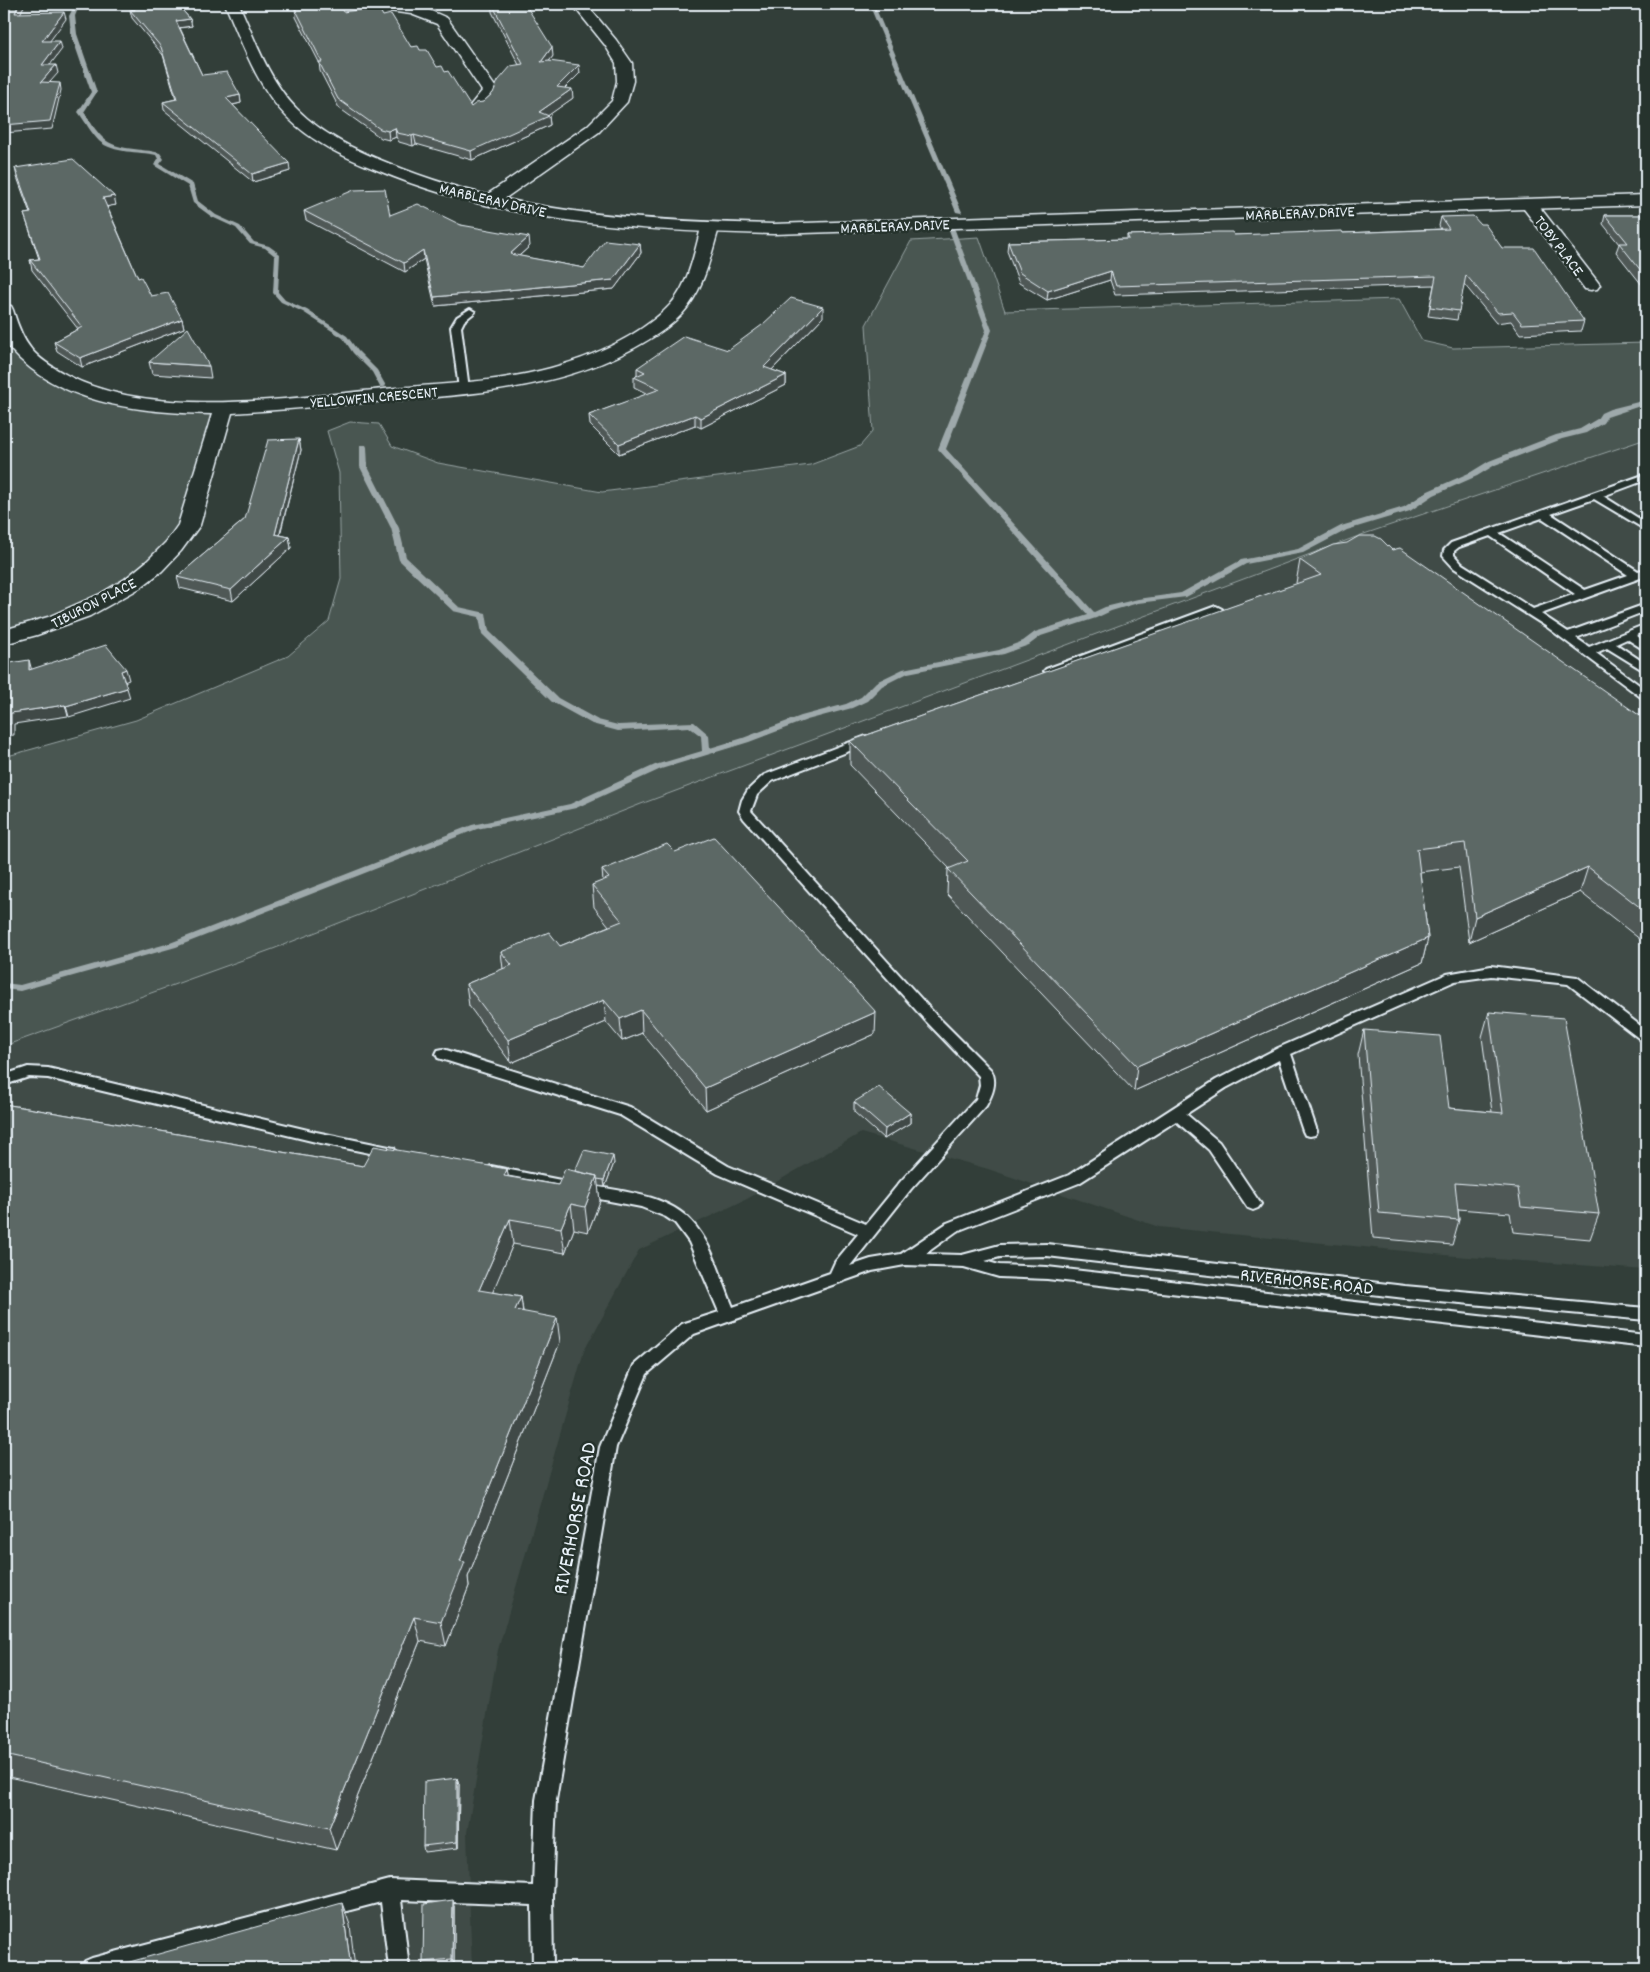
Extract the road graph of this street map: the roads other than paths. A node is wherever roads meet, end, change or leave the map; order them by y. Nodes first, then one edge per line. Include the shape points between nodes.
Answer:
1 (232, 4) edge
2 (367, 4) edge
3 (579, 4) edge
4 (477, 107) edge
5 (490, 200) junction
6 (1646, 200) edge
7 (1529, 204) junction
8 (710, 228) junction
9 (1591, 285) dead end
10 (4, 310) edge
11 (470, 312) dead end
12 (464, 389) junction
13 (224, 408) junction
14 (1646, 478) edge
15 (1595, 495) junction
16 (1543, 514) junction
17 (1646, 527) edge
18 (1491, 532) junction
19 (1641, 573) edge
20 (1584, 595) junction
21 (1646, 607) edge
22 (1216, 609) dead end
23 (1532, 613) junction
24 (1646, 627) edge
25 (1628, 635) junction
26 (4, 637) edge
27 (1567, 637) junction
28 (1608, 644) junction
29 (1646, 648) edge
30 (1588, 652) junction
31 (1646, 669) edge
32 (1040, 675) edge
33 (1646, 695) edge
34 (874, 737) edge
35 (1646, 1037) edge
36 (1283, 1052) junction
37 (443, 1054) dead end
38 (4, 1080) edge
39 (1176, 1114) junction
40 (1310, 1131) dead end
41 (402, 1154) edge
42 (478, 1169) edge
43 (1253, 1204) dead end
44 (868, 1232) junction
45 (905, 1259) junction
46 (964, 1261) junction
47 (835, 1278) junction
48 (1646, 1314) edge
49 (728, 1315) junction
50 (1646, 1341) edge
51 (390, 1890) junction
52 (542, 1896) junction
53 (92, 1968) edge
54 (399, 1968) edge
55 (543, 1968) edge

1 - 5 street, MARBLERAY DRIVE via 270,85 284,104 309,127 379,166 422,182
2 - 4 street via 412,9 442,21 490,91
3 - 5 street via 624,64 625,81 619,102 593,129
5 - 8 street, MARBLERAY DRIVE via 594,218
6 - 7 street, MARBLERAY DRIVE
7 - 8 street, MARBLERAY DRIVE
7 - 9 street, TOBY PLACE
8 - 12 street, YELLOWFIN CRESCENT via 695,281 686,296 675,311 629,345 549,374
10 - 13 street, YELLOWFIN CRESCENT via 19,347 48,373 70,383 160,405
11 - 12 lane via 460,319 456,327
12 - 13 street, YELLOWFIN CRESCENT
13 - 26 street, TIBURON PLACE via 189,525 180,541 138,580 108,598 46,626
14 - 15 lane
15 - 16 lane
15 - 17 lane
16 - 18 lane
16 - 19 lane
18 - 20 lane
18 - 23 lane via 1455,545 1448,556 1458,566
19 - 20 lane
20 - 23 lane
21 - 27 lane
22 - 32 lane
23 - 27 lane
24 - 25 lane
25 - 28 lane
25 - 29 lane
27 - 30 lane
28 - 30 lane
28 - 31 lane
30 - 33 lane
34 - 44 lane via 768,778 752,793 745,811 928,1016 986,1074 987,1089 981,1102
35 - 36 lane via 1572,980 1484,971 1452,977
36 - 39 lane via 1222,1084
36 - 40 lane
37 - 44 lane via 625,1111 723,1170
38 - 41 lane via 28,1072 48,1072 316,1137
39 - 43 lane via 1214,1146
39 - 45 lane via 1074,1179 952,1227
42 - 49 lane via 641,1201 680,1219 695,1236
44 - 47 lane via 840,1266
45 - 46 lane, RIVERHORSE ROAD
45 - 47 lane, RIVERHORSE ROAD via 871,1265
46 - 48 lane, RIVERHORSE ROAD via 1000,1251 1047,1250 1405,1292
46 - 50 lane, RIVERHORSE ROAD via 999,1271 1047,1273
47 - 49 lane, RIVERHORSE ROAD
49 - 52 lane, RIVERHORSE ROAD via 688,1329 640,1370 608,1447 546,1800
51 - 52 lane
51 - 53 lane
51 - 54 lane
52 - 55 lane, RIVERHORSE ROAD

